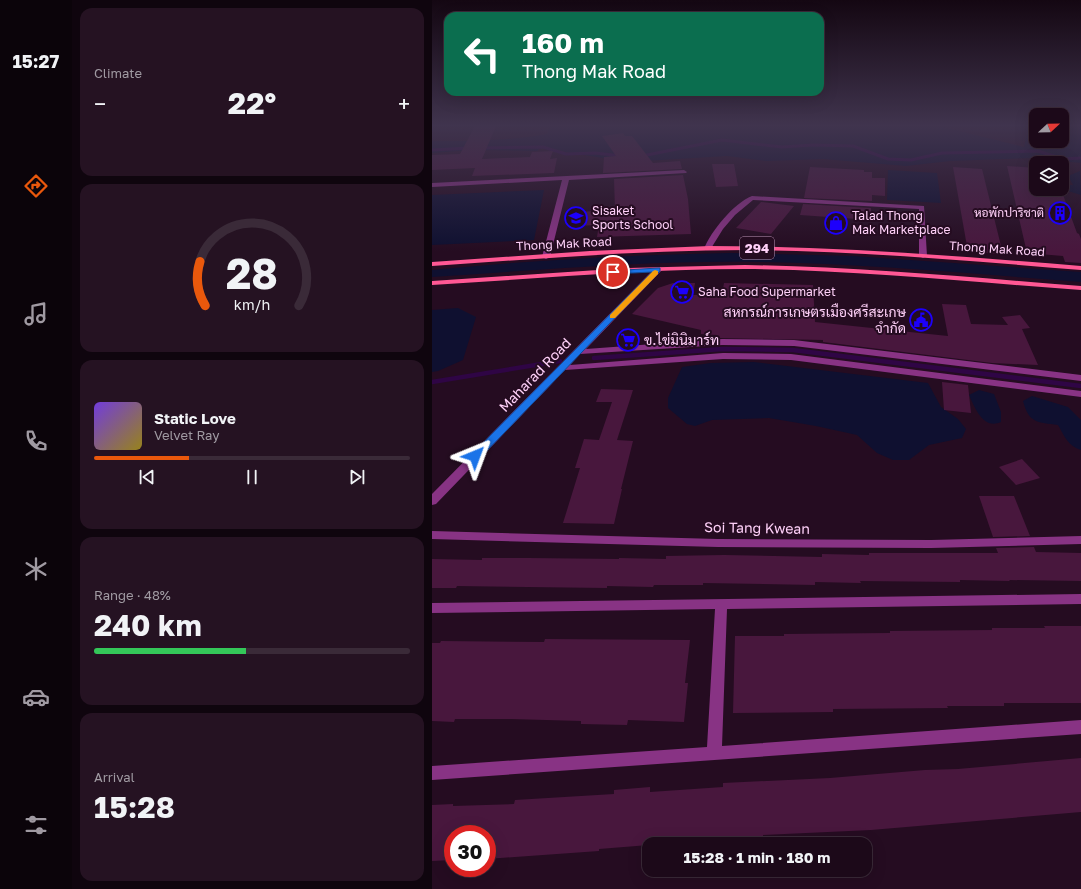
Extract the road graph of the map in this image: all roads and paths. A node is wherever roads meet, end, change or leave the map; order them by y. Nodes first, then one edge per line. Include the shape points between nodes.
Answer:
1 (684, 172) dead end
2 (566, 178) junction
3 (432, 185) edge
4 (708, 249) junction
5 (923, 256) junction
6 (546, 257) junction
7 (432, 264) edge
8 (1081, 268) edge
9 (658, 270) junction
10 (432, 283) edge
11 (1081, 288) edge
12 (578, 352) junction
13 (562, 368) junction
14 (1081, 378) edge
15 (1081, 394) edge
16 (432, 501) edge
17 (432, 535) edge
18 (1081, 540) edge
19 (1081, 598) edge
20 (721, 604) junction
21 (432, 608) edge
22 (1081, 727) edge
23 (714, 754) junction
24 (432, 773) edge

1 - 2 street
2 - 3 street
2 - 6 street
4 - 5 main road, Thong Mak Road / 294 via 843,250
4 - 5 street via 710,242 735,210 752,198 922,207
4 - 6 main road, Thong Mak Road / 294
5 - 8 main road, Thong Mak Road / 294
6 - 7 main road, Thong Mak Road / 294
9 - 10 main road, 294
9 - 11 main road, 294 via 745,267 844,270
9 - 12 street, Maharad Road
12 - 13 street, Maharad Road
12 - 14 street via 722,342 794,343
13 - 15 street via 723,356 791,357
13 - 16 street, Maharad Road
17 - 18 street, Soi Tang Kwean via 718,543 931,544
19 - 20 street
20 - 21 street
20 - 23 street
22 - 23 street
23 - 24 street

